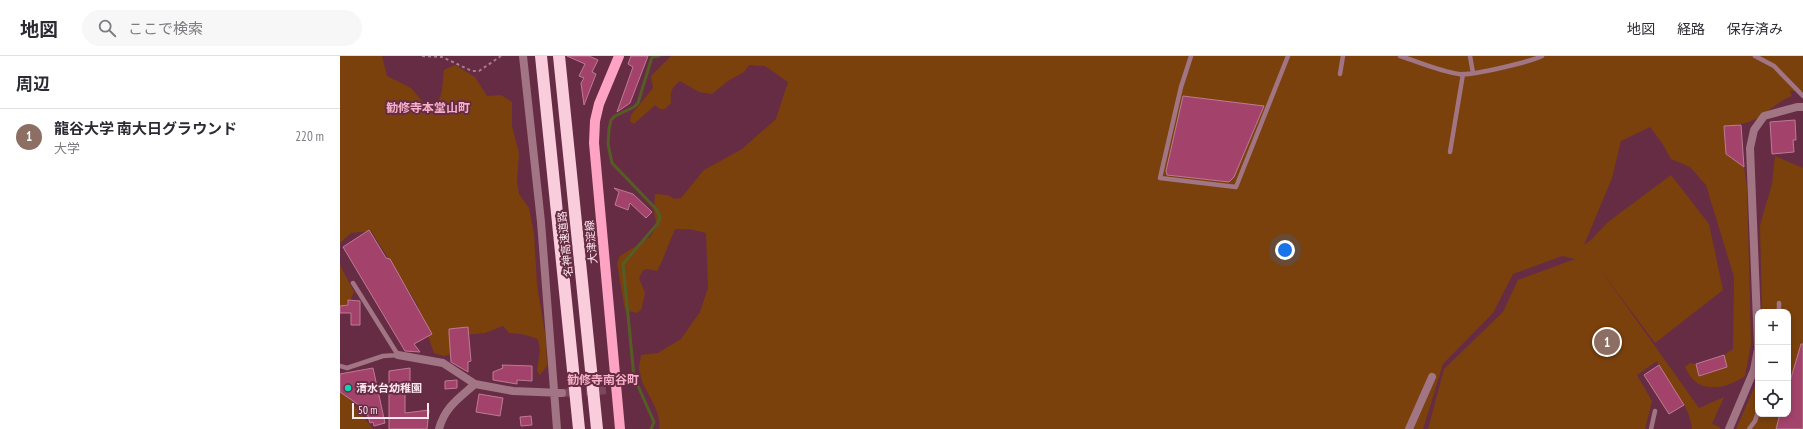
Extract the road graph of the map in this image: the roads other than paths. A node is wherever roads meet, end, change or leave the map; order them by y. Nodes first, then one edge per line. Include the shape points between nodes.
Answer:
1 (523, 56) edge
2 (541, 56) edge
3 (559, 56) edge
4 (619, 56) edge
5 (1191, 56) edge
6 (1288, 56) edge
7 (1343, 56) edge
8 (1400, 56) edge
9 (1470, 56) edge
10 (1542, 56) edge
11 (1755, 56) edge
12 (1473, 73) junction
13 (1340, 74) dead end
14 (1463, 74) junction
15 (1803, 96) edge
16 (1803, 107) edge
17 (1450, 152) dead end
18 (353, 283) dead end
19 (1779, 303) dead end
20 (1779, 309) edge
21 (1758, 345) edge
22 (398, 355) junction
23 (1755, 364) edge
24 (340, 366) edge
25 (1432, 376) dead end
26 (475, 384) junction
27 (558, 394) junction
28 (1655, 411) dead end
29 (1756, 417) edge
30 (439, 429) edge
31 (557, 429) edge
32 (579, 429) edge
33 (597, 429) edge
34 (620, 429) edge
35 (1409, 429) edge
36 (1651, 429) edge
37 (1729, 429) edge
38 (1749, 429) edge

1 - 27 street
2 - 32 highway, 名神高速道路
3 - 33 highway, 名神高速道路
4 - 34 main road, 大津淀線 via 599,104 594,143 613,390
5 - 6 lane via 1181,87 1160,178 1236,187
7 - 13 lane
8 - 14 lane
9 - 12 lane
10 - 12 lane
11 - 15 lane via 1774,66
12 - 14 lane
14 - 17 lane
16 - 21 street via 1797,106 1764,116 1754,130 1750,148
18 - 22 lane
19 - 20 lane
22 - 24 lane via 383,356 348,368
22 - 26 street via 443,364
23 - 37 street
25 - 35 street
26 - 27 street via 513,391
26 - 30 street via 455,401 443,416
27 - 31 street
28 - 36 lane
29 - 38 lane

